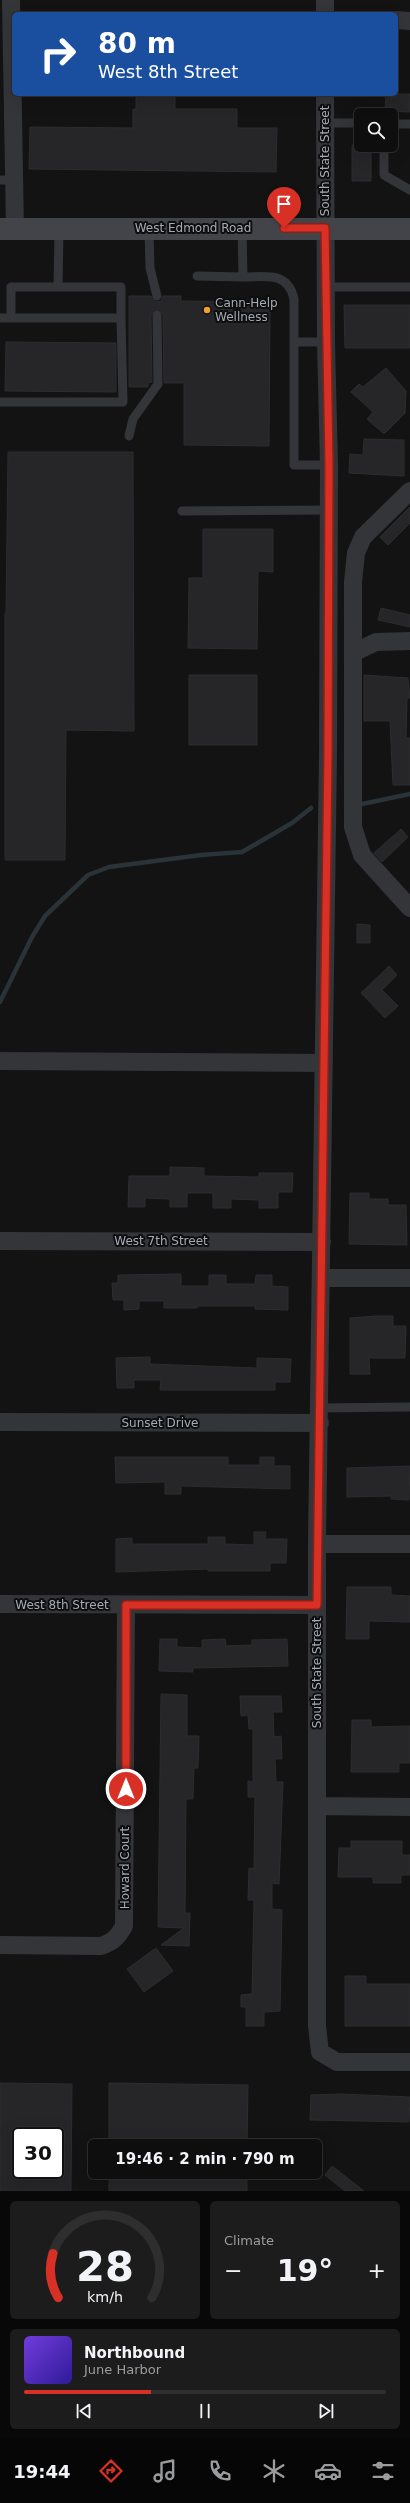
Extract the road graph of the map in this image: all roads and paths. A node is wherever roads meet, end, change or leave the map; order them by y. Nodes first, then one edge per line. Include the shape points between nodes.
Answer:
1 (11, 0) edge
2 (325, 0) edge
3 (325, 12) edge
4 (8, 18) edge
5 (398, 20) edge
6 (410, 21) edge
7 (325, 96) edge
8 (325, 123) junction
9 (354, 123) edge
10 (398, 124) edge
11 (410, 124) edge
12 (384, 152) edge
13 (7, 180) edge
14 (410, 190) edge
15 (242, 228) junction
16 (325, 228) junction
17 (8, 229) edge
18 (59, 229) junction
19 (149, 229) junction
20 (410, 229) edge
21 (197, 276) dead end
22 (243, 277) junction
23 (58, 287) junction
24 (326, 287) junction
25 (410, 287) edge
26 (157, 296) dead end
27 (157, 315) dead end
28 (0, 318) edge
29 (11, 318) junction
30 (122, 318) junction
31 (294, 342) junction
32 (326, 342) junction
33 (0, 402) edge
34 (130, 436) dead end
35 (329, 465) junction
36 (410, 491) edge
37 (329, 510) junction
38 (182, 511) dead end
39 (410, 640) edge
40 (353, 653) junction
41 (353, 752) junction
42 (328, 755) junction
43 (410, 908) edge
44 (0, 1061) edge
45 (324, 1063) junction
46 (0, 1241) edge
47 (322, 1242) junction
48 (322, 1278) junction
49 (410, 1278) edge
50 (410, 1407) edge
51 (320, 1416) junction
52 (0, 1422) edge
53 (317, 1544) junction
54 (410, 1544) edge
55 (0, 1604) edge
56 (126, 1605) junction
57 (317, 1605) junction
58 (318, 1806) junction
59 (410, 1807) edge
60 (0, 1945) edge
61 (410, 2062) edge

1 - 4 street
2 - 3 street
4 - 13 street
5 - 6 street
7 - 8 street, South State Street
8 - 9 lane
8 - 16 street, South State Street
10 - 11 lane
12 - 14 lane via 384,175
13 - 17 street
15 - 16 main road, West Edmond Road
15 - 19 main road, West Edmond Road
15 - 22 lane
16 - 20 main road, West Edmond Road
16 - 24 street, South State Street
17 - 18 main road, West Edmond Road
18 - 19 main road, West Edmond Road
18 - 23 lane
19 - 26 lane via 150,268
21 - 22 lane
22 - 31 lane via 284,280 292,288
23 - 29 lane via 11,287
23 - 30 lane via 121,287
24 - 25 lane
24 - 32 street, South State Street
27 - 34 lane via 158,384 133,419
28 - 29 lane
29 - 30 lane
30 - 33 lane via 123,402
31 - 32 lane
31 - 35 lane via 294,465
32 - 35 street, South State Street
35 - 37 street, South State Street
36 - 40 street via 363,537 356,553 353,582
37 - 38 lane
37 - 42 street, South State Street
39 - 40 street via 376,642
40 - 41 street
41 - 42 street
41 - 43 street via 353,827 356,841 362,855
42 - 45 street, South State Street
44 - 45 street
45 - 47 street, South State Street
46 - 47 street, West 7th Street
47 - 48 street, South State Street
48 - 49 street
48 - 51 street, South State Street
50 - 51 lane
51 - 52 street, Sunset Drive
51 - 53 street, South State Street
53 - 54 street
53 - 57 street, South State Street
55 - 56 street, West 8th Street
56 - 57 street, West 8th Street
56 - 60 street, Howard Court via 124,1926 119,1936 102,1946
57 - 58 street, South State Street
58 - 59 street
58 - 61 street, South State Street via 316,2026 320,2052 337,2062

